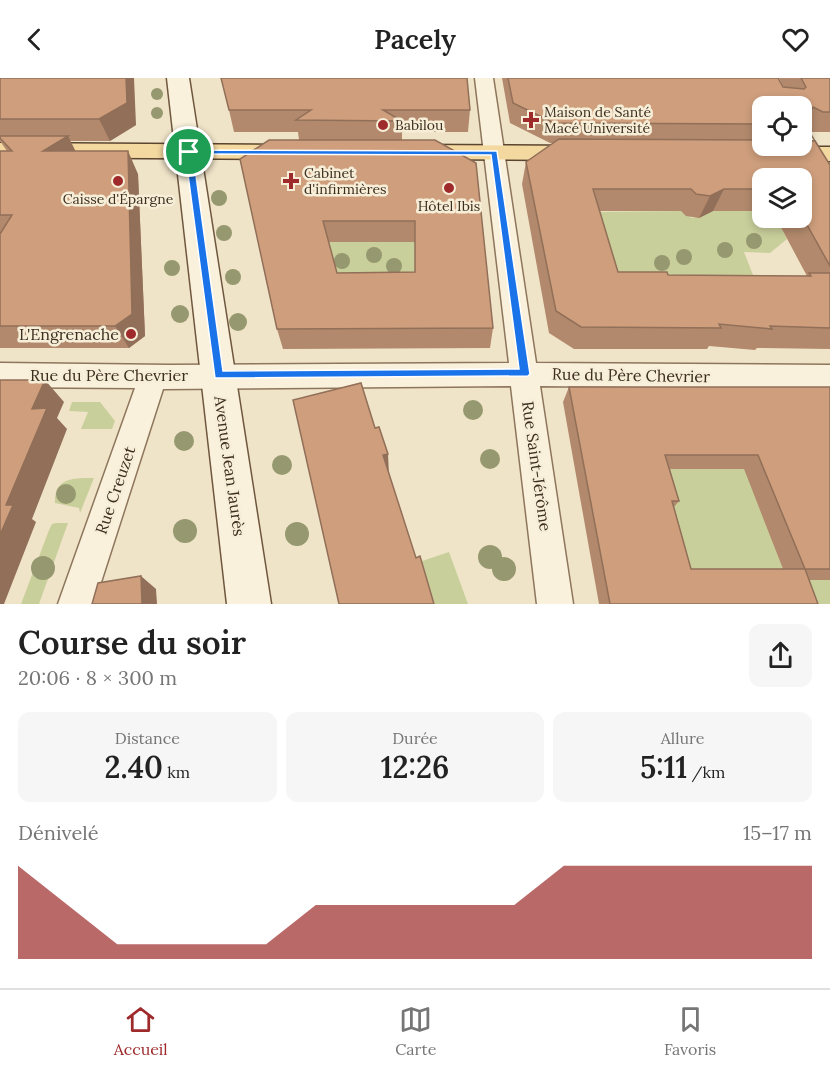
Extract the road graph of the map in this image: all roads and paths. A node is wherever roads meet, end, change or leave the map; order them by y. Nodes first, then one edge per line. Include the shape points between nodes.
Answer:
1 (178, 78) edge
2 (484, 78) edge
3 (0, 150) edge
4 (189, 152) junction
5 (318, 152) edge
6 (388, 152) edge
7 (494, 153) junction
8 (612, 153) edge
9 (525, 374) junction
10 (0, 375) edge
11 (219, 375) junction
12 (153, 376) junction
13 (830, 377) edge
14 (76, 604) edge
15 (249, 604) edge
16 (555, 604) edge

1 - 4 main road, Avenue Jean Jaurès
2 - 7 street, Rue Saint-Jérôme
3 - 4 main road
4 - 5 main road
4 - 11 main road, Avenue Jean Jaurès
6 - 7 main road
7 - 8 main road
7 - 9 street, Rue Saint-Jérôme
9 - 11 street, Rue du Père Chevrier
9 - 13 street, Rue du Père Chevrier
9 - 16 street, Rue Saint-Jérôme
10 - 12 street, Rue du Père Chevrier
11 - 12 street, Rue du Père Chevrier
11 - 15 main road, Avenue Jean Jaurès
12 - 14 street, Rue Creuzet

